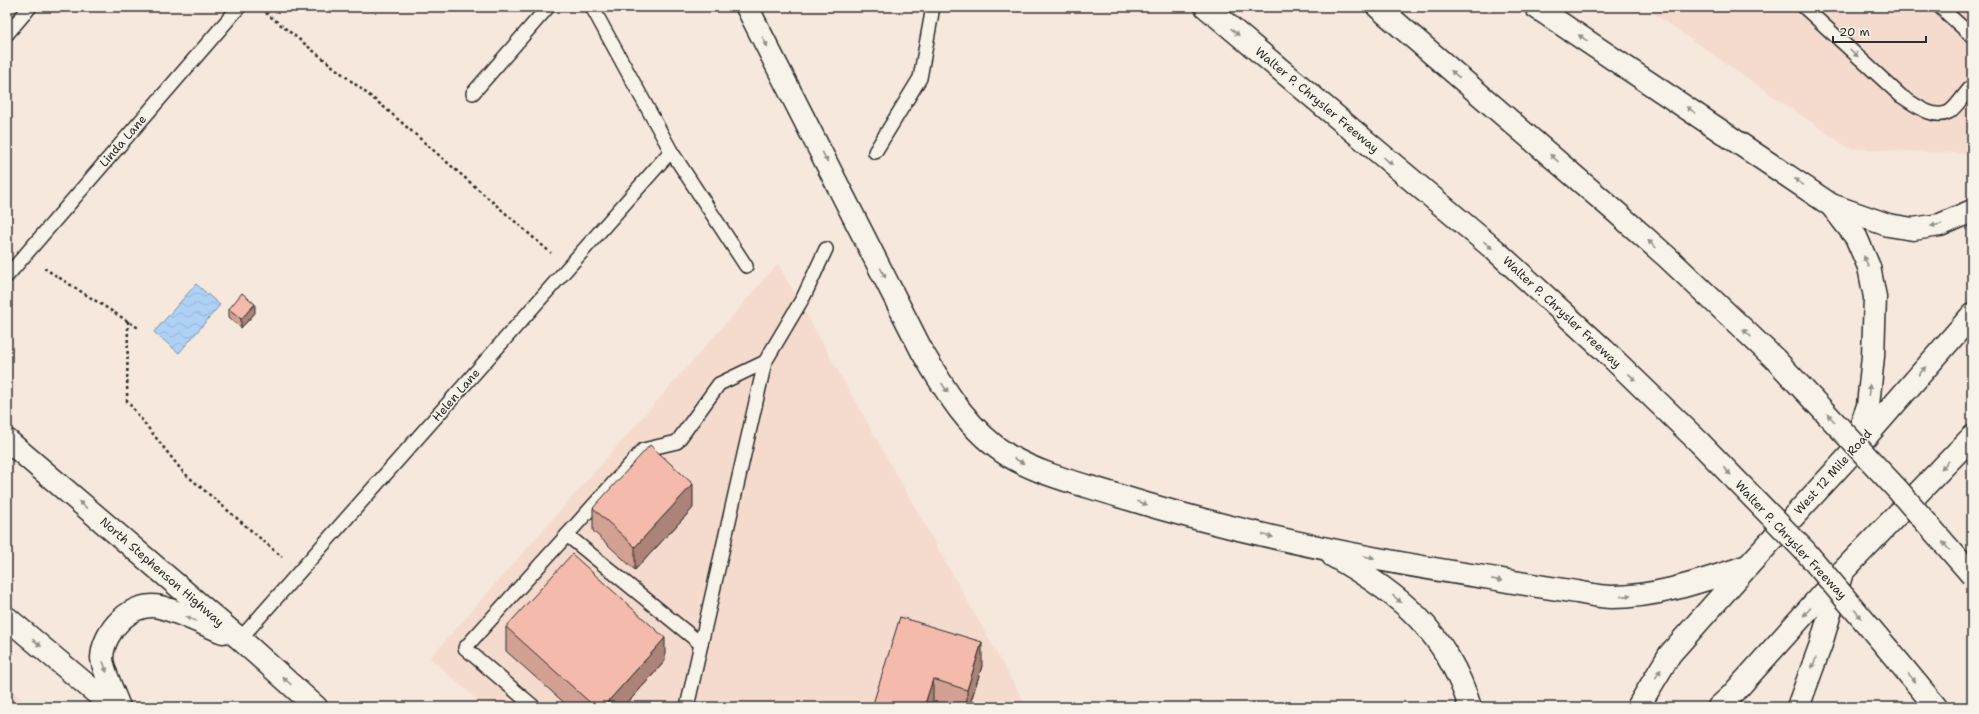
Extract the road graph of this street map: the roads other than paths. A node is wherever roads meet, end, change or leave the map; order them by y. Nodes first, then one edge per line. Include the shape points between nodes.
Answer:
1 (30, 7) edge
2 (239, 7) edge
3 (548, 7) edge
4 (592, 7) edge
5 (747, 7) edge
6 (934, 7) edge
7 (1206, 7) edge
8 (1378, 7) edge
9 (1536, 7) edge
10 (1804, 7) edge
11 (1940, 7) edge
12 (1820, 12) edge
13 (7, 34) edge
14 (1972, 36) edge
15 (1972, 86) edge
16 (472, 93) dead end
17 (671, 151) junction
18 (875, 152) dead end
19 (1831, 205) junction
20 (1972, 211) edge
21 (826, 248) dead end
22 (746, 266) dead end
23 (7, 276) edge
24 (1972, 315) edge
25 (765, 362) junction
26 (1972, 437) edge
27 (7, 440) edge
28 (1851, 454) junction
29 (567, 535) junction
30 (1303, 545) junction
31 (1748, 566) junction
32 (1842, 572) junction
33 (1972, 575) edge
34 (7, 618) edge
35 (240, 639) junction
36 (701, 644) junction
37 (113, 707) edge
38 (119, 707) edge
39 (316, 707) edge
40 (534, 707) edge
41 (687, 707) edge
42 (1470, 707) edge
43 (1638, 707) edge
44 (1719, 707) edge
45 (1798, 707) edge
46 (1936, 707) edge

1 - 13 lane
2 - 23 lane, Linda Lane
3 - 16 lane
4 - 17 lane
5 -> 30 main road via 923,354 965,416 987,440 1029,467 1062,479 1169,511
6 - 18 lane via 920,78
7 -> 46 main road, Walter P. Chrysler Freeway, bridge via 1495,250 1604,350 1700,443 1806,552
33 -> 8 main road, bridge via 1886,478 1775,360 1622,217
19 -> 9 main road
10 - 12 lane
11 - 14 lane
12 -> 15 lane via 1901,96 1930,112 1950,112
17 - 22 lane
17 - 35 lane, Helen Lane
20 -> 19 main road via 1940,225 1913,228 1888,225
28 -> 19 main road via 1868,406 1875,297 1869,267 1856,237
21 - 25 lane via 804,296
28 -> 24 main road, West 12 Mile Road
25 - 29 lane via 719,384 677,442 643,450
25 - 36 lane
26 -> 32 main road
35 -> 27 main road, North Stephenson Highway
28 - 31 main road, West 12 Mile Road
29 - 36 lane
29 - 40 lane via 465,648
30 -> 31 main road via 1611,597 1682,588
30 -> 42 main road via 1331,555 1382,586 1424,622 1453,664
43 -> 31 main road, West 12 Mile Road via 1670,654
32 -> 44 main road
32 -> 45 main road via 1821,644
34 -> 37 main road
35 -> 38 main road via 159,606 142,607 125,616 107,636 102,659
39 -> 35 main road, North Stephenson Highway
36 - 41 lane

